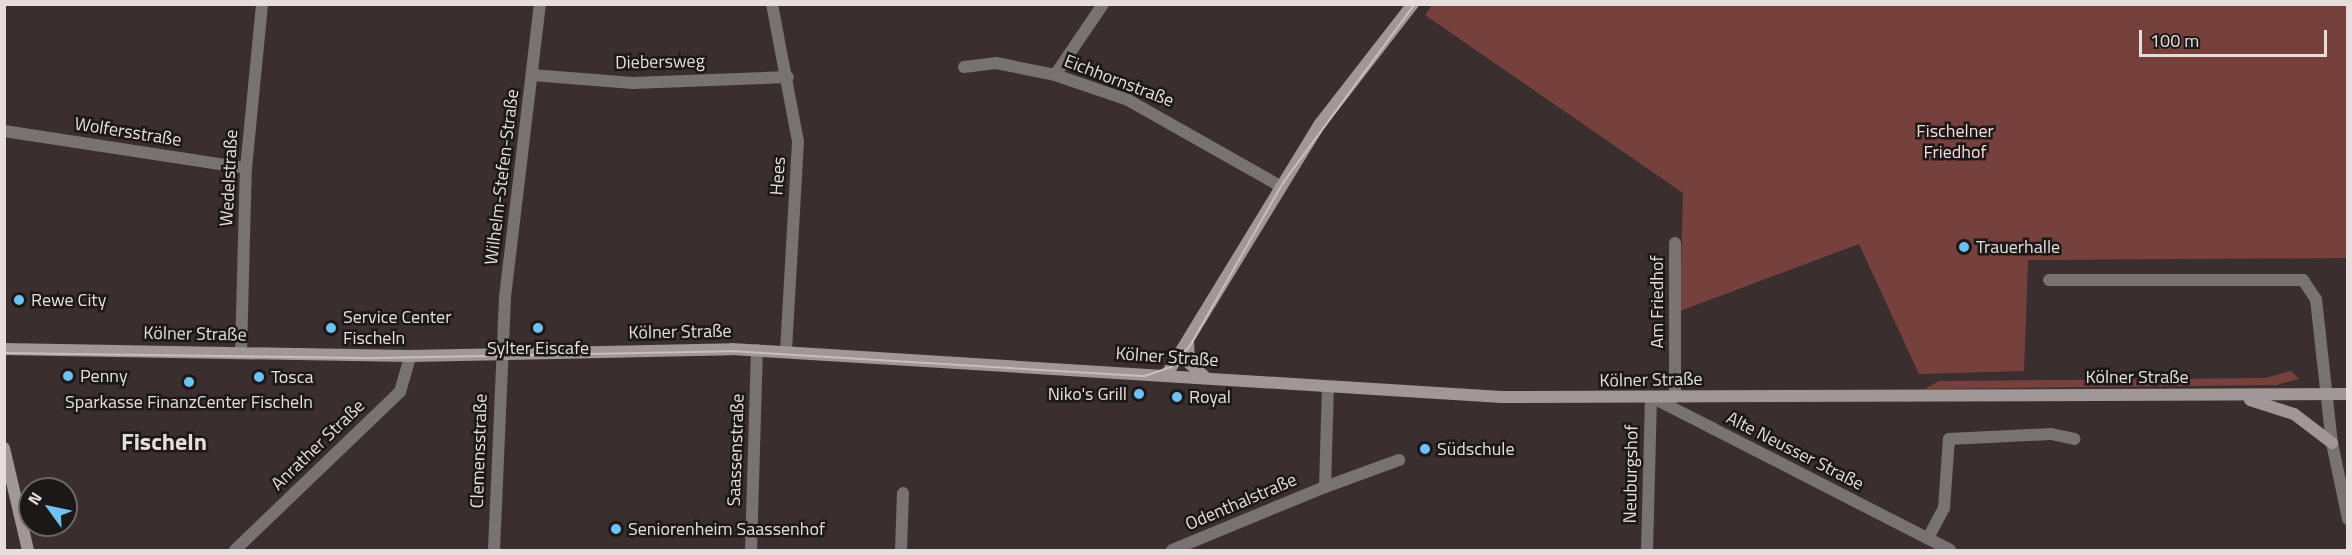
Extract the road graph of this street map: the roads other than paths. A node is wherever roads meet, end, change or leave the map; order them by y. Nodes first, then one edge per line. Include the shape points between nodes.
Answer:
1 (262, 4) edge
2 (540, 4) edge
3 (772, 4) edge
4 (1103, 4) edge
5 (1413, 4) edge
6 (964, 67) dead end
7 (532, 75) junction
8 (1055, 75) junction
9 (788, 77) junction
10 (4, 131) edge
11 (246, 168) junction
12 (1280, 186) junction
13 (1675, 243) dead end
14 (2049, 280) dead end
15 (1188, 339) junction
16 (4, 349) edge
17 (757, 350) junction
18 (786, 352) junction
19 (241, 353) junction
20 (501, 354) junction
21 (410, 356) junction
22 (1167, 374) junction
23 (1205, 377) junction
24 (1328, 387) junction
25 (2348, 394) edge
26 (2234, 395) junction
27 (2327, 395) junction
28 (1651, 397) junction
29 (1675, 397) junction
30 (2073, 439) dead end
31 (2332, 443) junction
32 (4, 448) edge
33 (1400, 460) dead end
34 (1324, 487) junction
35 (903, 493) dead end
36 (2348, 519) edge
37 (1928, 538) junction
38 (28, 550) edge
39 (235, 550) edge
40 (494, 550) edge
41 (751, 550) edge
42 (901, 550) edge
43 (1172, 550) edge
44 (1647, 550) edge
45 (1950, 550) edge

1 - 11 street, Wedelstraße
2 - 7 street, Wilhelm-Stefen-Straße
3 - 9 street, Hees
4 - 8 street
5 - 12 main road via 1335,103
6 - 8 street, Eichhornstraße via 996,63
7 - 9 street, Diebersweg via 633,83
7 - 20 street, Wilhelm-Stefen-Straße
8 - 12 street, Eichhornstraße via 1155,112
9 - 18 street, Hees via 798,142
10 - 11 street, Wolfersstraße
11 - 19 street, Wedelstraße
12 - 15 main road
13 - 29 street, Am Friedhof
14 - 27 street via 2303,280 2316,299
15 - 22 main road
15 - 23 main road via 1189,363
16 - 19 main road, Kölner Straße
17 - 18 main road, Kölner Straße
17 - 20 main road, Kölner Straße
17 - 41 street, Saassenstraße
18 - 22 main road, Kölner Straße
19 - 21 main road, Kölner Straße
20 - 21 main road, Kölner Straße
20 - 40 street, Clemensstraße
21 - 39 street, Anrather Straße via 400,392
22 - 23 main road, Kölner Straße
23 - 24 main road, Kölner Straße
24 - 28 main road, Kölner Straße via 1502,398
24 - 34 street, Odenthalstraße
25 - 27 main road, Kölner Straße
26 - 27 main road, Kölner Straße
26 - 29 main road, Kölner Straße
26 - 31 main road via 2294,414
27 - 31 street
28 - 29 main road, Kölner Straße
28 - 37 street, Alte Neusser Straße
28 - 44 street, Neuburgshof
30 - 37 street via 2051,434 1949,439 1944,508
31 - 36 street
32 - 38 main road
33 - 34 street, Odenthalstraße
34 - 43 street, Odenthalstraße
35 - 42 street
37 - 45 street, Alte Neusser Straße

